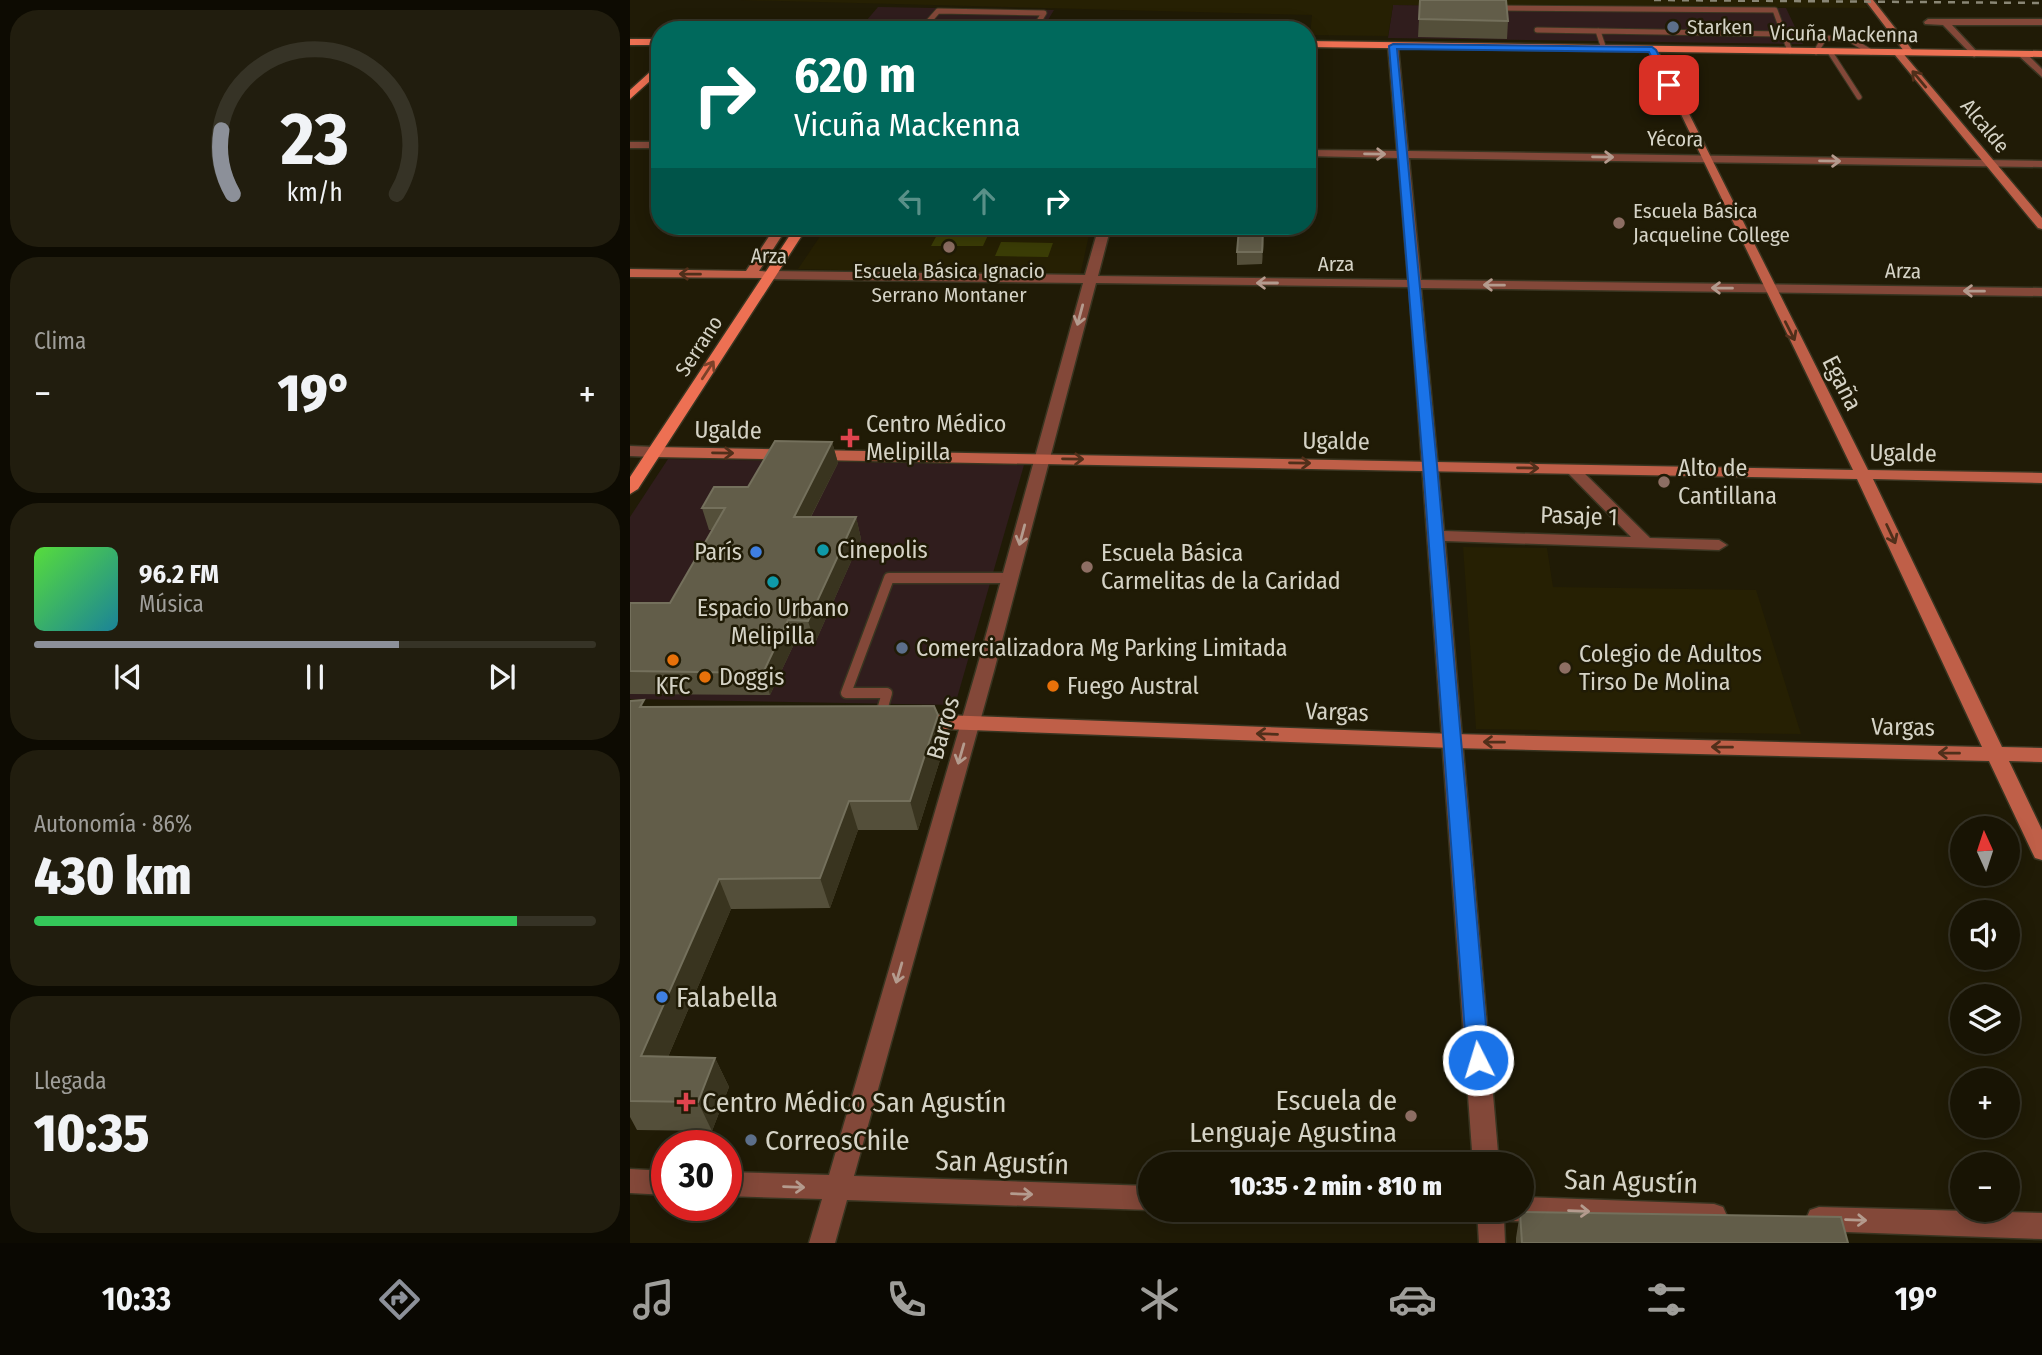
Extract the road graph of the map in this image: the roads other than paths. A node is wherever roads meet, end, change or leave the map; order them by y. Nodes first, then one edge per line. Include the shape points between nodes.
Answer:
1 (1869, 0) edge
2 (1878, 0) edge
3 (1490, 8) edge
4 (929, 21) edge
5 (1039, 21) edge
6 (1928, 22) dead end
7 (1945, 22) junction
8 (2042, 22) edge
9 (1537, 30) dead end
10 (1598, 31) junction
11 (1785, 34) junction
12 (630, 35) edge
13 (651, 36) edge
14 (630, 42) edge
15 (651, 42) edge
16 (1316, 44) edge
17 (1393, 46) junction
18 (1604, 49) junction
19 (1316, 50) edge
20 (1652, 50) junction
21 (1790, 51) junction
22 (1816, 52) junction
23 (1830, 52) junction
24 (1871, 52) junction
25 (1898, 53) junction
26 (1914, 53) junction
27 (1974, 54) junction
28 (2022, 54) junction
29 (2042, 54) edge
30 (2042, 74) edge
31 (651, 75) edge
32 (630, 96) edge
33 (1860, 97) dead end
34 (630, 145) edge
35 (651, 145) edge
36 (1316, 153) edge
37 (1404, 154) junction
38 (1706, 159) junction
39 (1990, 163) junction
40 (2042, 164) edge
41 (2042, 225) edge
42 (776, 235) edge
43 (796, 235) edge
44 (1102, 235) edge
45 (630, 273) edge
46 (750, 275) junction
47 (770, 275) junction
48 (1089, 281) junction
49 (1414, 284) junction
50 (1769, 289) junction
51 (2042, 292) edge
52 (630, 451) edge
53 (654, 452) junction
54 (1042, 458) junction
55 (1430, 465) junction
56 (1572, 469) junction
57 (1863, 475) junction
58 (2042, 478) edge
59 (630, 489) edge
60 (1436, 536) junction
61 (1646, 542) junction
62 (1720, 545) dead end
63 (1010, 578) junction
64 (873, 719) joint
65 (970, 723) junction
66 (1453, 741) junction
67 (1995, 754) junction
68 (2042, 755) edge
69 (2042, 852) edge
70 (1485, 1152) edge
71 (630, 1181) edge
72 (651, 1182) edge
73 (742, 1185) edge
74 (838, 1188) junction
75 (1138, 1198) edge
76 (1534, 1210) edge
77 (1735, 1216) edge
78 (1791, 1218) edge
79 (1491, 1222) edge
80 (2042, 1226) edge
81 (822, 1243) edge
82 (1492, 1243) edge

1 - 26 street
2 - 26 street
3 - 11 lane via 1775,10
4 - 5 lane via 938,11 1044,13
6 - 7 street
7 - 8 street
7 - 27 street
9 - 10 lane
10 - 11 lane
10 - 18 lane
11 - 21 lane
12 - 13 main road
14 - 15 main road
16 - 17 main road, Vicuña Mackenna
17 - 18 main road, Vicuña Mackenna
17 - 19 main road, Vicuña Mackenna
17 - 37 street
18 - 20 main road, Vicuña Mackenna
20 - 21 main road, Vicuña Mackenna
20 - 38 street, Egaña
21 - 22 main road, Vicuña Mackenna
22 - 23 main road, Vicuña Mackenna
22 - 24 lane via 1824,38 1849,38
23 - 24 main road, Vicuña Mackenna
23 - 33 lane
24 - 25 main road, Vicuña Mackenna
25 - 26 main road, Vicuña Mackenna
39 -> 25 street, Alcalde
26 - 27 main road, Vicuña Mackenna
27 - 28 main road, Vicuña Mackenna
28 - 29 main road, Vicuña Mackenna
28 - 30 street
31 - 32 main road
34 - 35 street
36 -> 37 street, Yécora
37 -> 38 street, Yécora
37 - 49 street
38 -> 39 street, Yécora
38 - 50 street, Egaña
39 - 40 street, Yécora
39 - 41 street, Alcalde
42 - 46 street
43 - 47 main road, Serrano
44 - 48 street, Barros
46 -> 45 street, Arza
46 - 47 street, Arza
47 - 48 street, Arza
53 -> 47 main road, Serrano
49 -> 48 street, Arza
48 -> 54 street, Barros
50 -> 49 street, Arza
49 - 55 street
51 -> 50 street, Arza
50 -> 57 street, Egaña
52 - 53 street, Ugalde
53 -> 54 street, Ugalde
53 - 59 main road, Serrano
54 -> 55 street, Ugalde
54 -> 63 street, Barros
55 -> 56 street, Ugalde
55 - 60 street
56 - 57 street, Ugalde
56 - 61 street
57 - 58 street, Ugalde
57 -> 67 street, Egaña
60 - 61 street, Pasaje 1
60 - 66 street
61 - 62 street, Pasaje 1
63 - 64 lane via 889,578 846,693 887,693
63 - 65 street, Barros
64 - 65 street, Vargas
66 -> 65 street, Vargas
65 -> 74 street, Barros
67 -> 66 street, Vargas
66 - 70 street
67 - 68 street, Vargas
67 - 69 street, Egaña
71 - 72 street
73 -> 74 street, San Agustín
74 -> 75 street, San Agustín
74 - 81 street, Barros
76 -> 77 street, San Agustín
78 -> 80 street
79 - 82 street

